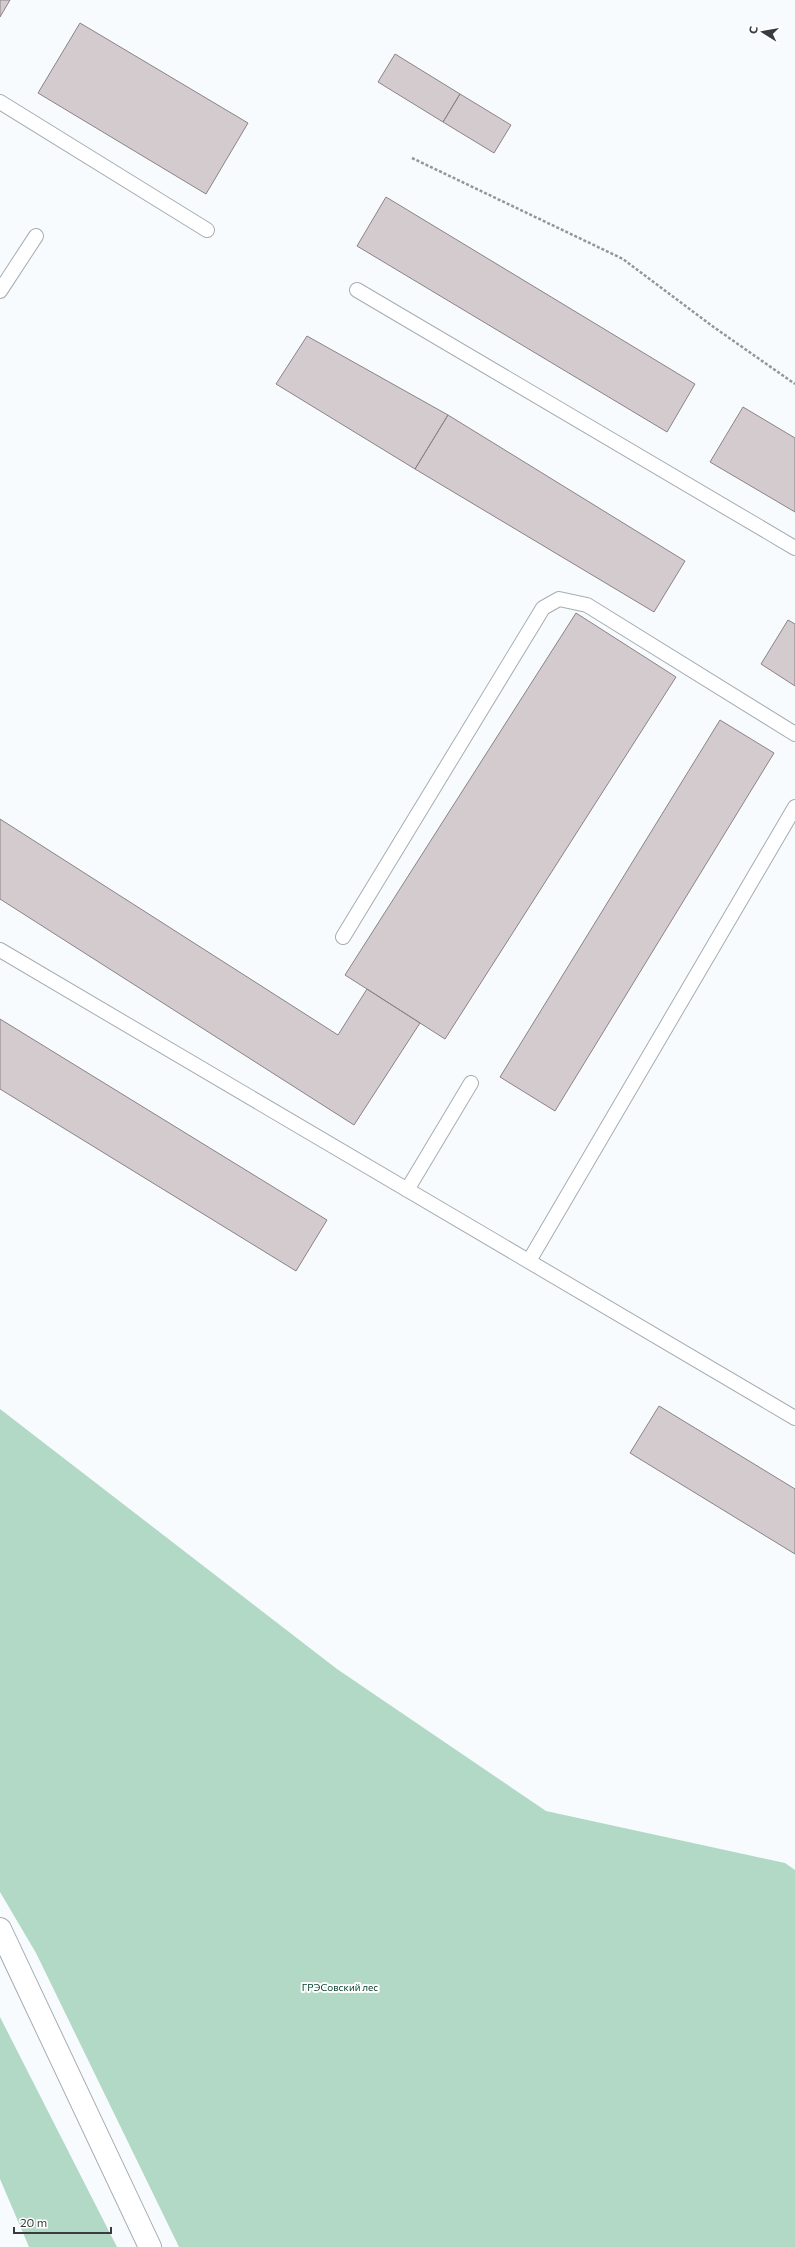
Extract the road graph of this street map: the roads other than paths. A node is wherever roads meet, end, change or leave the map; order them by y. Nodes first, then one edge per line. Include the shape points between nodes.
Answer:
1 (0, 102) edge
2 (207, 230) dead end
3 (36, 236) dead end
4 (357, 290) dead end
5 (0, 291) edge
6 (795, 548) edge
7 (795, 734) edge
8 (795, 808) edge
9 (343, 937) dead end
10 (0, 950) edge
11 (471, 1083) dead end
12 (407, 1190) junction
13 (529, 1261) junction
14 (795, 1418) edge
15 (0, 1929) edge
16 (150, 2247) edge

1 - 2 lane
3 - 5 lane
4 - 6 lane
7 - 9 lane via 587,605 559,599 543,608
8 - 13 lane
10 - 12 lane
11 - 12 lane
12 - 13 lane
13 - 14 lane
15 - 16 main road

